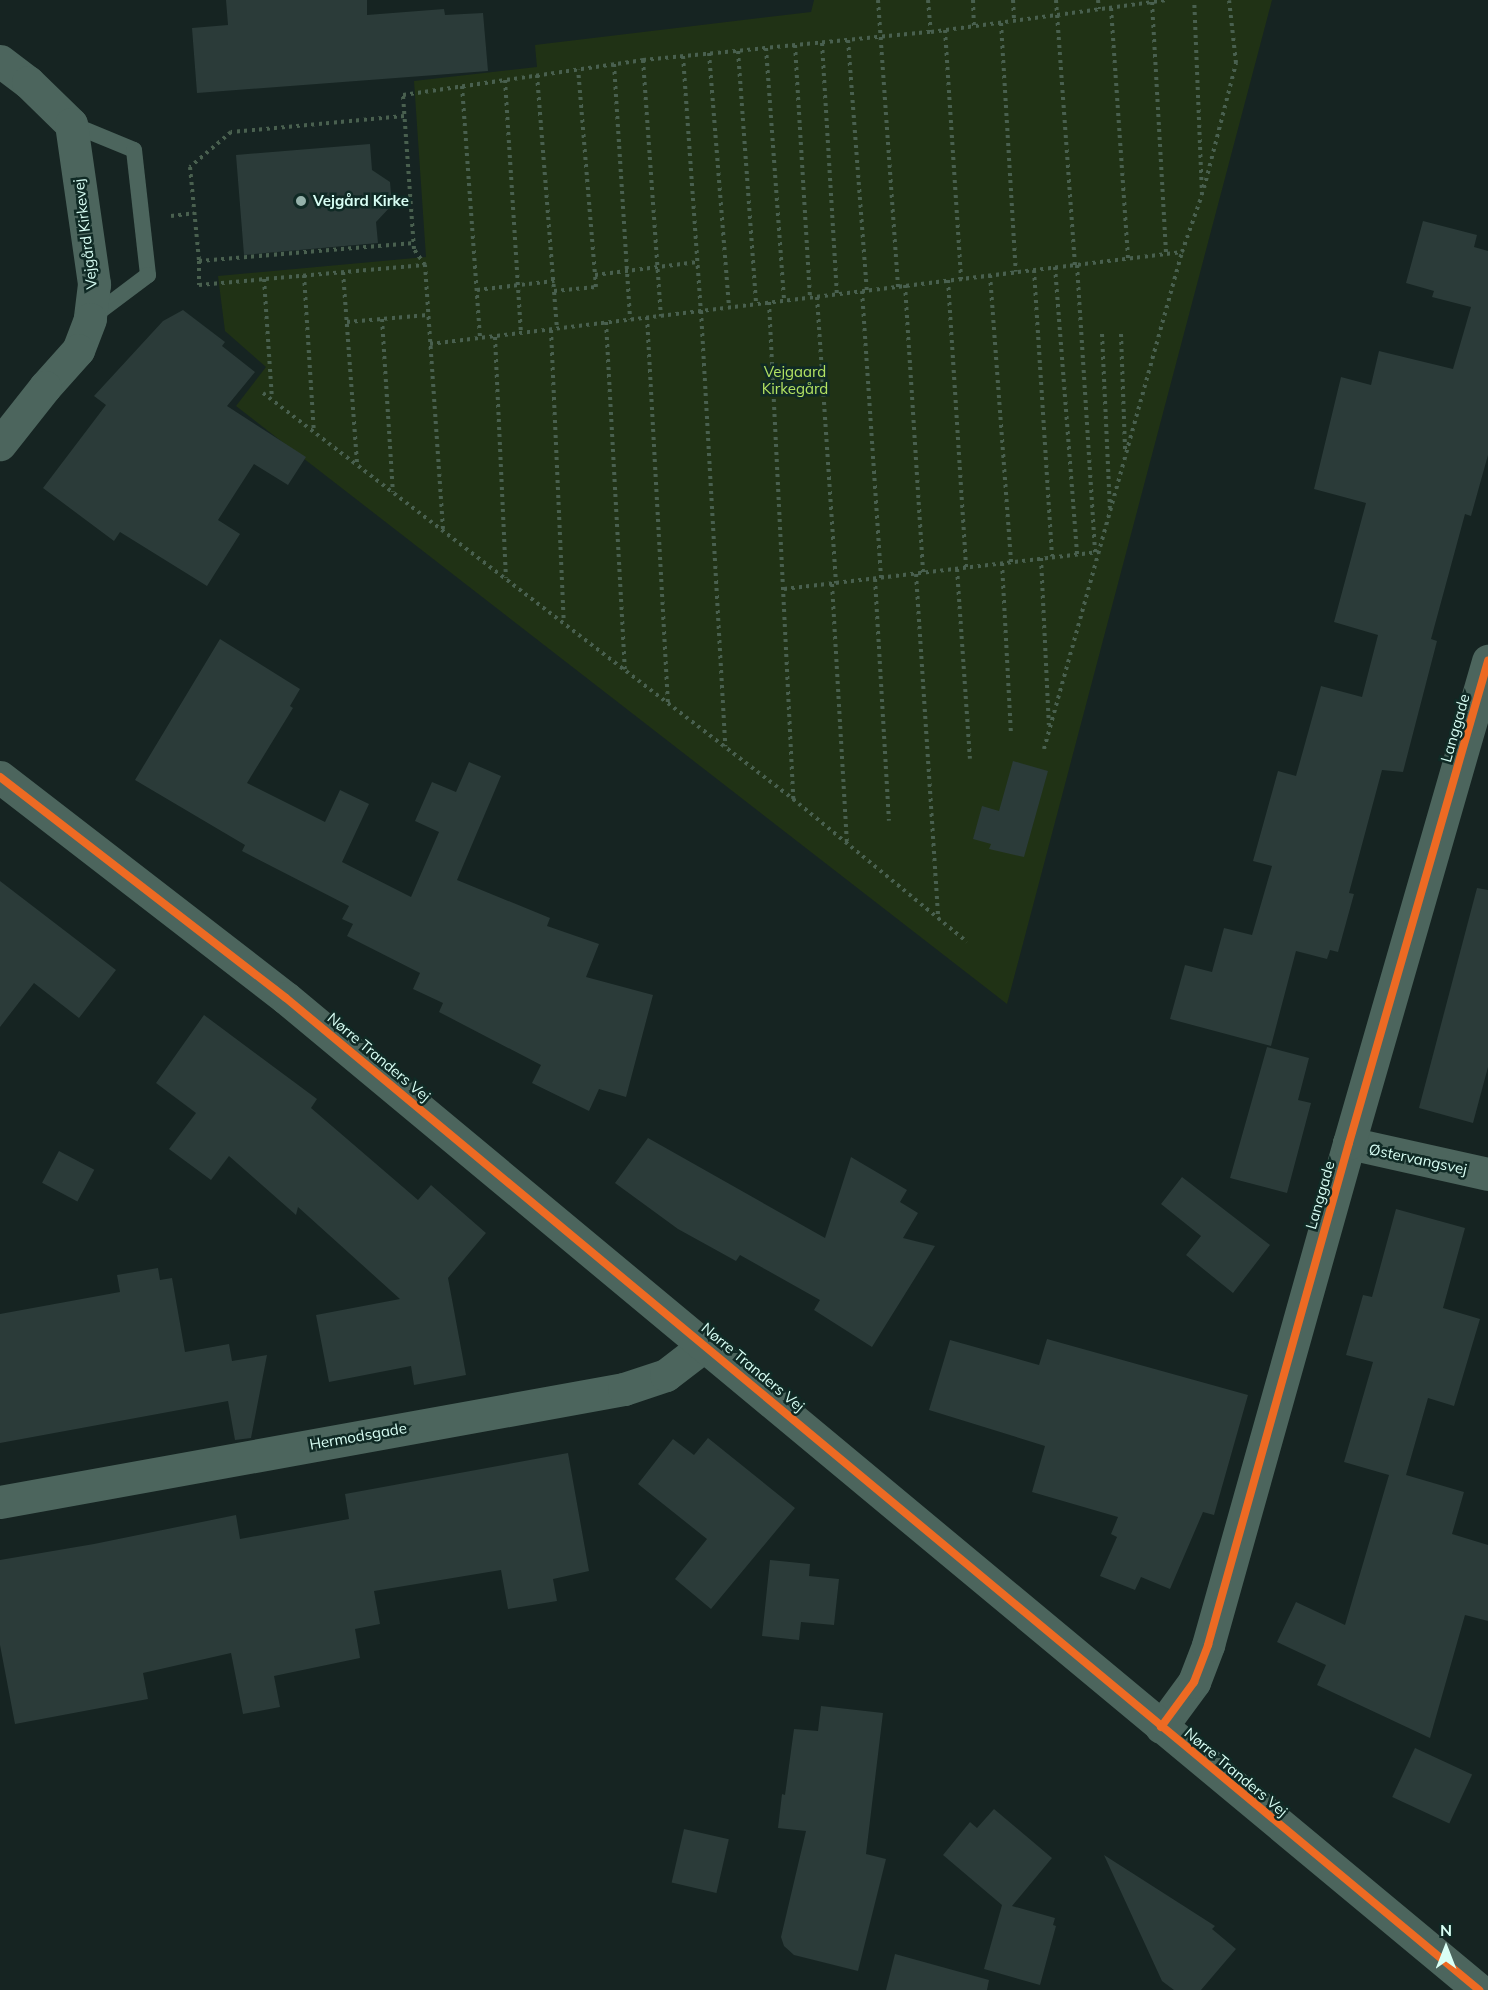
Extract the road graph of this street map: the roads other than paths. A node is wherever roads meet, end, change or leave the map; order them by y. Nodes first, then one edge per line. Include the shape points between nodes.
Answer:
1 (0, 61) edge
2 (70, 124) junction
3 (90, 319) junction
4 (0, 444) edge
5 (1488, 661) edge
6 (0, 777) edge
7 (1349, 1143) junction
8 (1488, 1174) edge
9 (705, 1345) junction
10 (0, 1502) edge
11 (1161, 1727) junction
12 (1475, 1989) edge

1 - 2 street via 28,82
2 - 3 street, Vejgård Kirkevej via 94,284
2 - 3 lane via 134,150 148,274
3 - 4 street, Vejgård Kirkevej via 78,350
5 - 7 street, Langgade
6 - 9 street, Nørre Tranders Vej via 286,998
7 - 8 street, Østervangsvej
7 - 11 street, Langgade via 1209,1644 1194,1682
9 - 10 street, Hermodsgade via 666,1375 624,1389
9 - 11 street, Nørre Tranders Vej
11 - 12 street, Nørre Tranders Vej

